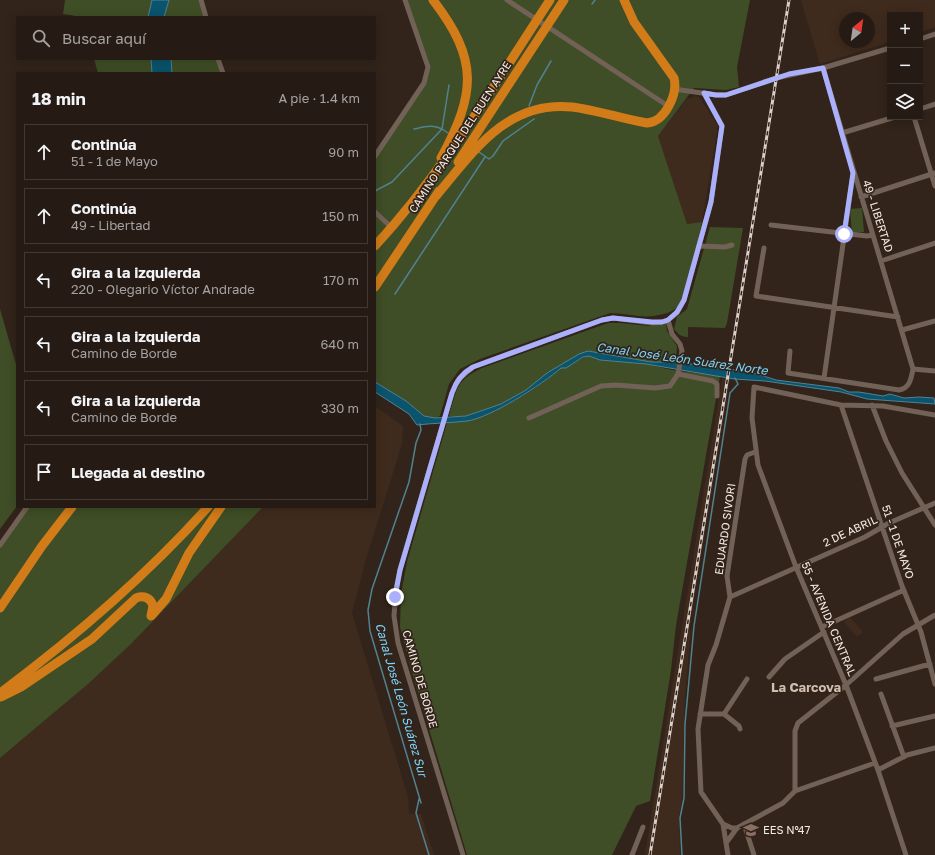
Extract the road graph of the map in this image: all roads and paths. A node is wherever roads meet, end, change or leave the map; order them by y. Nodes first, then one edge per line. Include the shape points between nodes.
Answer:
1 (201, 0) edge
2 (404, 0) edge
3 (433, 0) edge
4 (507, 0) edge
5 (550, 0) edge
6 (564, 0) edge
7 (624, 0) edge
8 (206, 16) edge
9 (935, 34) edge
10 (923, 38) edge
11 (887, 49) edge
12 (218, 60) edge
13 (823, 68) junction
14 (222, 72) edge
15 (674, 89) junction
16 (704, 93) junction
17 (935, 104) edge
18 (668, 106) junction
19 (923, 108) edge
20 (887, 119) edge
21 (915, 120) edge
22 (842, 133) junction
23 (376, 155) edge
24 (853, 173) junction
25 (933, 174) edge
26 (935, 186) edge
27 (422, 191) junction
28 (436, 196) junction
29 (861, 196) junction
30 (376, 213) edge
31 (771, 225) dead end
32 (392, 228) junction
33 (844, 234) junction
34 (873, 235) junction
35 (935, 243) edge
36 (376, 245) edge
37 (732, 245) dead end
38 (700, 246) junction
39 (764, 248) dead end
40 (881, 261) junction
41 (376, 286) edge
42 (833, 307) junction
43 (898, 317) junction
44 (668, 320) junction
45 (935, 321) edge
46 (902, 330) junction
47 (790, 351) dead end
48 (913, 369) junction
49 (935, 371) edge
50 (678, 373) junction
51 (824, 378) junction
52 (717, 396) dead end
53 (841, 405) junction
54 (872, 405) junction
55 (935, 415) edge
56 (529, 418) dead end
57 (755, 452) junction
58 (935, 503) edge
59 (27, 508) edge
60 (71, 508) edge
61 (207, 508) edge
62 (220, 508) edge
63 (925, 508) junction
64 (935, 525) edge
65 (883, 527) junction
66 (0, 545) edge
67 (796, 566) junction
68 (904, 590) junction
69 (730, 597) junction
70 (0, 608) edge
71 (935, 615) edge
72 (918, 624) junction
73 (823, 630) junction
74 (930, 664) junction
75 (769, 677) dead end
76 (747, 679) dead end
77 (876, 679) dead end
78 (935, 684) edge
79 (846, 685) junction
80 (0, 693) edge
81 (881, 694) dead end
82 (0, 698) edge
83 (700, 714) junction
84 (724, 714) junction
85 (935, 716) edge
86 (892, 726) junction
87 (740, 729) dead end
88 (935, 748) edge
89 (904, 757) junction
90 (875, 763) junction
91 (878, 770) junction
92 (795, 791) junction
93 (723, 824) junction
94 (744, 824) junction
95 (643, 827) dead end
96 (738, 828) junction
97 (726, 843) junction
98 (463, 855) edge
99 (632, 855) edge
100 (728, 855) edge
101 (754, 855) edge
102 (906, 855) edge

1 - 8 street
2 - 23 street via 428,66 428,74
3 - 27 highway via 458,37 465,58 467,83 463,113
4 - 18 street
5 - 27 highway, CAMINO PARQUE DEL BUEN AYRE via 446,160
6 - 28 highway, CAMINO PARQUE DEL BUEN AYRE
7 - 15 highway via 634,22 672,74
9 - 10 street
11 - 13 street
12 - 14 street
13 - 16 street via 789,74 726,95
13 - 22 street, 49 - LIBERTAD
15 - 16 street
15 - 18 highway
16 - 38 street via 722,126 711,202
17 - 19 street
18 - 28 highway via 656,120 647,123 572,107 545,108 518,116 489,135
20 - 22 street
21 - 25 street
22 - 24 street, 49 - LIBERTAD
24 - 29 street, 49 - LIBERTAD
24 - 33 street
25 - 26 street
25 - 29 street
27 - 32 highway, CAMINO PARQUE DEL BUEN AYRE
28 - 41 highway, CAMINO PARQUE DEL BUEN AYRE
29 - 34 street, 49 - LIBERTAD
30 - 32 street
31 - 33 street
32 - 36 highway, CAMINO PARQUE DEL BUEN AYRE
33 - 34 street
33 - 42 street
34 - 40 street, 49 - LIBERTAD
35 - 40 street
37 - 38 street
38 - 44 street via 684,300 677,312
39 - 42 street via 756,296
40 - 43 street, 49 - LIBERTAD
42 - 43 street
42 - 51 street
43 - 46 street, 49 - LIBERTAD
44 - 50 street via 674,338 682,347
44 - 98 street, CAMINO DE BORDE via 652,322 622,318 606,319 473,367 458,380 400,570 394,616 400,654
45 - 46 street
46 - 48 street, 49 - LIBERTAD
47 - 51 street via 788,373
48 - 49 street
48 - 51 street via 908,385 899,390
50 - 52 street via 713,381 717,384
50 - 56 street via 670,386 601,386
53 - 54 street
53 - 57 street, 55 - AVENIDA CENTRAL via 754,387 752,418
53 - 65 street, 51 - 1 DE MAYO
54 - 55 street
54 - 63 street via 902,473
57 - 67 street, 55 - AVENIDA CENTRAL via 761,475
57 - 69 street, EDUARDO SIVORI via 745,459 727,576
58 - 63 street, 2 DE ABRIL
59 - 66 street
60 - 70 highway
61 - 80 highway via 110,606
62 - 82 highway via 189,553 166,599 151,616 153,606 149,598 136,598 92,639 21,687
63 - 64 street
63 - 65 street, 2 DE ABRIL
65 - 67 street, 2 DE ABRIL
65 - 68 street, 51 - 1 DE MAYO
67 - 69 street, 2 DE ABRIL
67 - 73 street, 55 - AVENIDA CENTRAL
68 - 72 street, 51 - 1 DE MAYO
68 - 73 street
69 - 83 street, EDUARDO SIVORI via 708,666
71 - 72 street
72 - 74 street, 51 - 1 DE MAYO
72 - 79 street via 903,634
73 - 75 street via 785,659
73 - 79 street, 55 - AVENIDA CENTRAL
74 - 77 street
74 - 78 street, 51 - 1 DE MAYO
76 - 84 street
79 - 90 street, 55 - AVENIDA CENTRAL
79 - 92 street via 805,716 796,726
81 - 86 street
83 - 84 street
83 - 93 street, EDUARDO SIVORI via 698,738 701,792
84 - 87 street
85 - 86 street
86 - 89 street
88 - 89 street
89 - 91 street
90 - 91 street, 55 - AVENIDA CENTRAL
90 - 92 street
91 - 102 street, 55 - AVENIDA CENTRAL
92 - 94 street via 783,803
93 - 96 street
93 - 97 street, EDUARDO SIVORI
94 - 96 street
94 - 101 street
95 - 99 street
96 - 97 street
97 - 100 street, EDUARDO SIVORI

